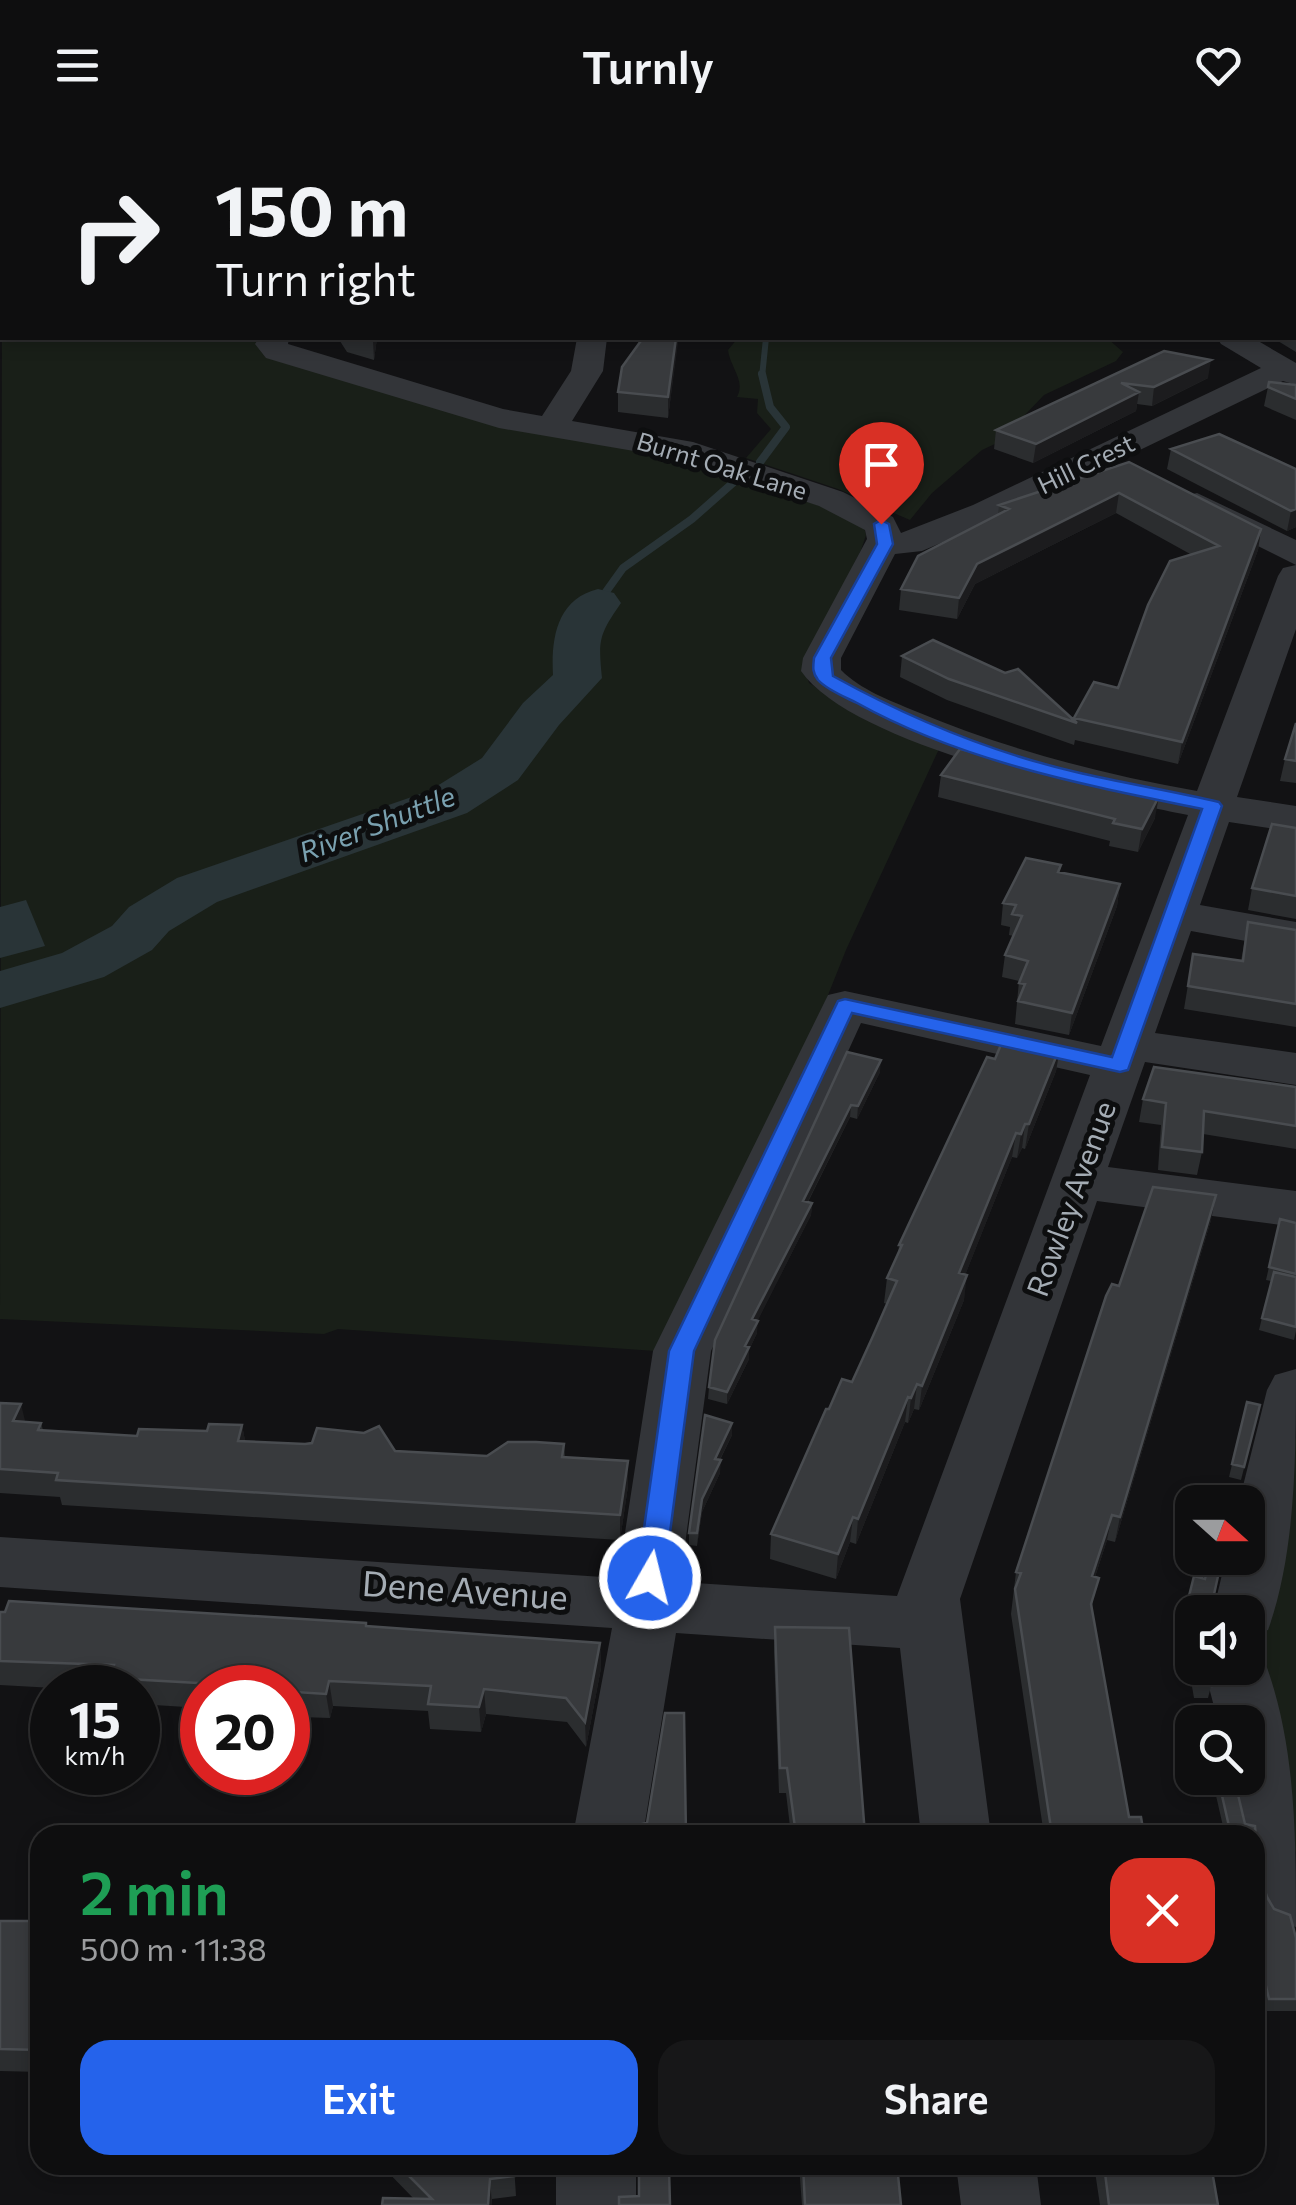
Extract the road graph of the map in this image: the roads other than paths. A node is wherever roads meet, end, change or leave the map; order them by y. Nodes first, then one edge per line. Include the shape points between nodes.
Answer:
1 (273, 340) edge
2 (592, 340) edge
3 (1235, 340) edge
4 (1290, 373) edge
5 (552, 426) junction
6 (1107, 454) junction
7 (1142, 473) edge
8 (1176, 492) edge
9 (885, 544) junction
10 (1296, 554) edge
11 (1296, 576) edge
12 (1212, 806) junction
13 (1296, 819) edge
14 (1174, 914) junction
15 (1296, 936) edge
16 (1124, 1055) junction
17 (1296, 1069) edge
18 (1079, 1181) junction
19 (1296, 1209) edge
20 (1296, 1390) edge
21 (0, 1562) edge
22 (1249, 1595) edge
23 (930, 1624) junction
24 (1241, 1685) edge
25 (610, 1825) edge
26 (955, 1825) edge
27 (1296, 1895) edge
28 (596, 2175) edge
29 (997, 2175) edge
30 (596, 2205) edge
31 (1001, 2205) edge

1 - 5 street, Burnt Oak Lane via 277,351 500,418
2 - 5 street via 587,372
3 - 4 street
4 - 6 street, Hill Crest
5 - 9 street, Burnt Oak Lane via 681,448 831,498 881,524
6 - 7 street
6 - 9 street, Hill Crest via 928,537
8 - 10 street
9 - 12 street via 822,658 821,671 837,688 926,730 1033,767
11 - 12 street, Rowley Avenue
12 - 13 street
12 - 14 street, Rowley Avenue
14 - 15 street
14 - 16 street, Rowley Avenue
16 - 17 street
16 - 18 street, Rowley Avenue
16 - 25 street via 845,1006 682,1351
18 - 19 street
18 - 23 street, Rowley Avenue via 934,1576
20 - 22 street
21 - 23 street, Dene Avenue
23 - 26 street, Rowley Avenue
24 - 27 street
28 - 30 street
29 - 31 street

